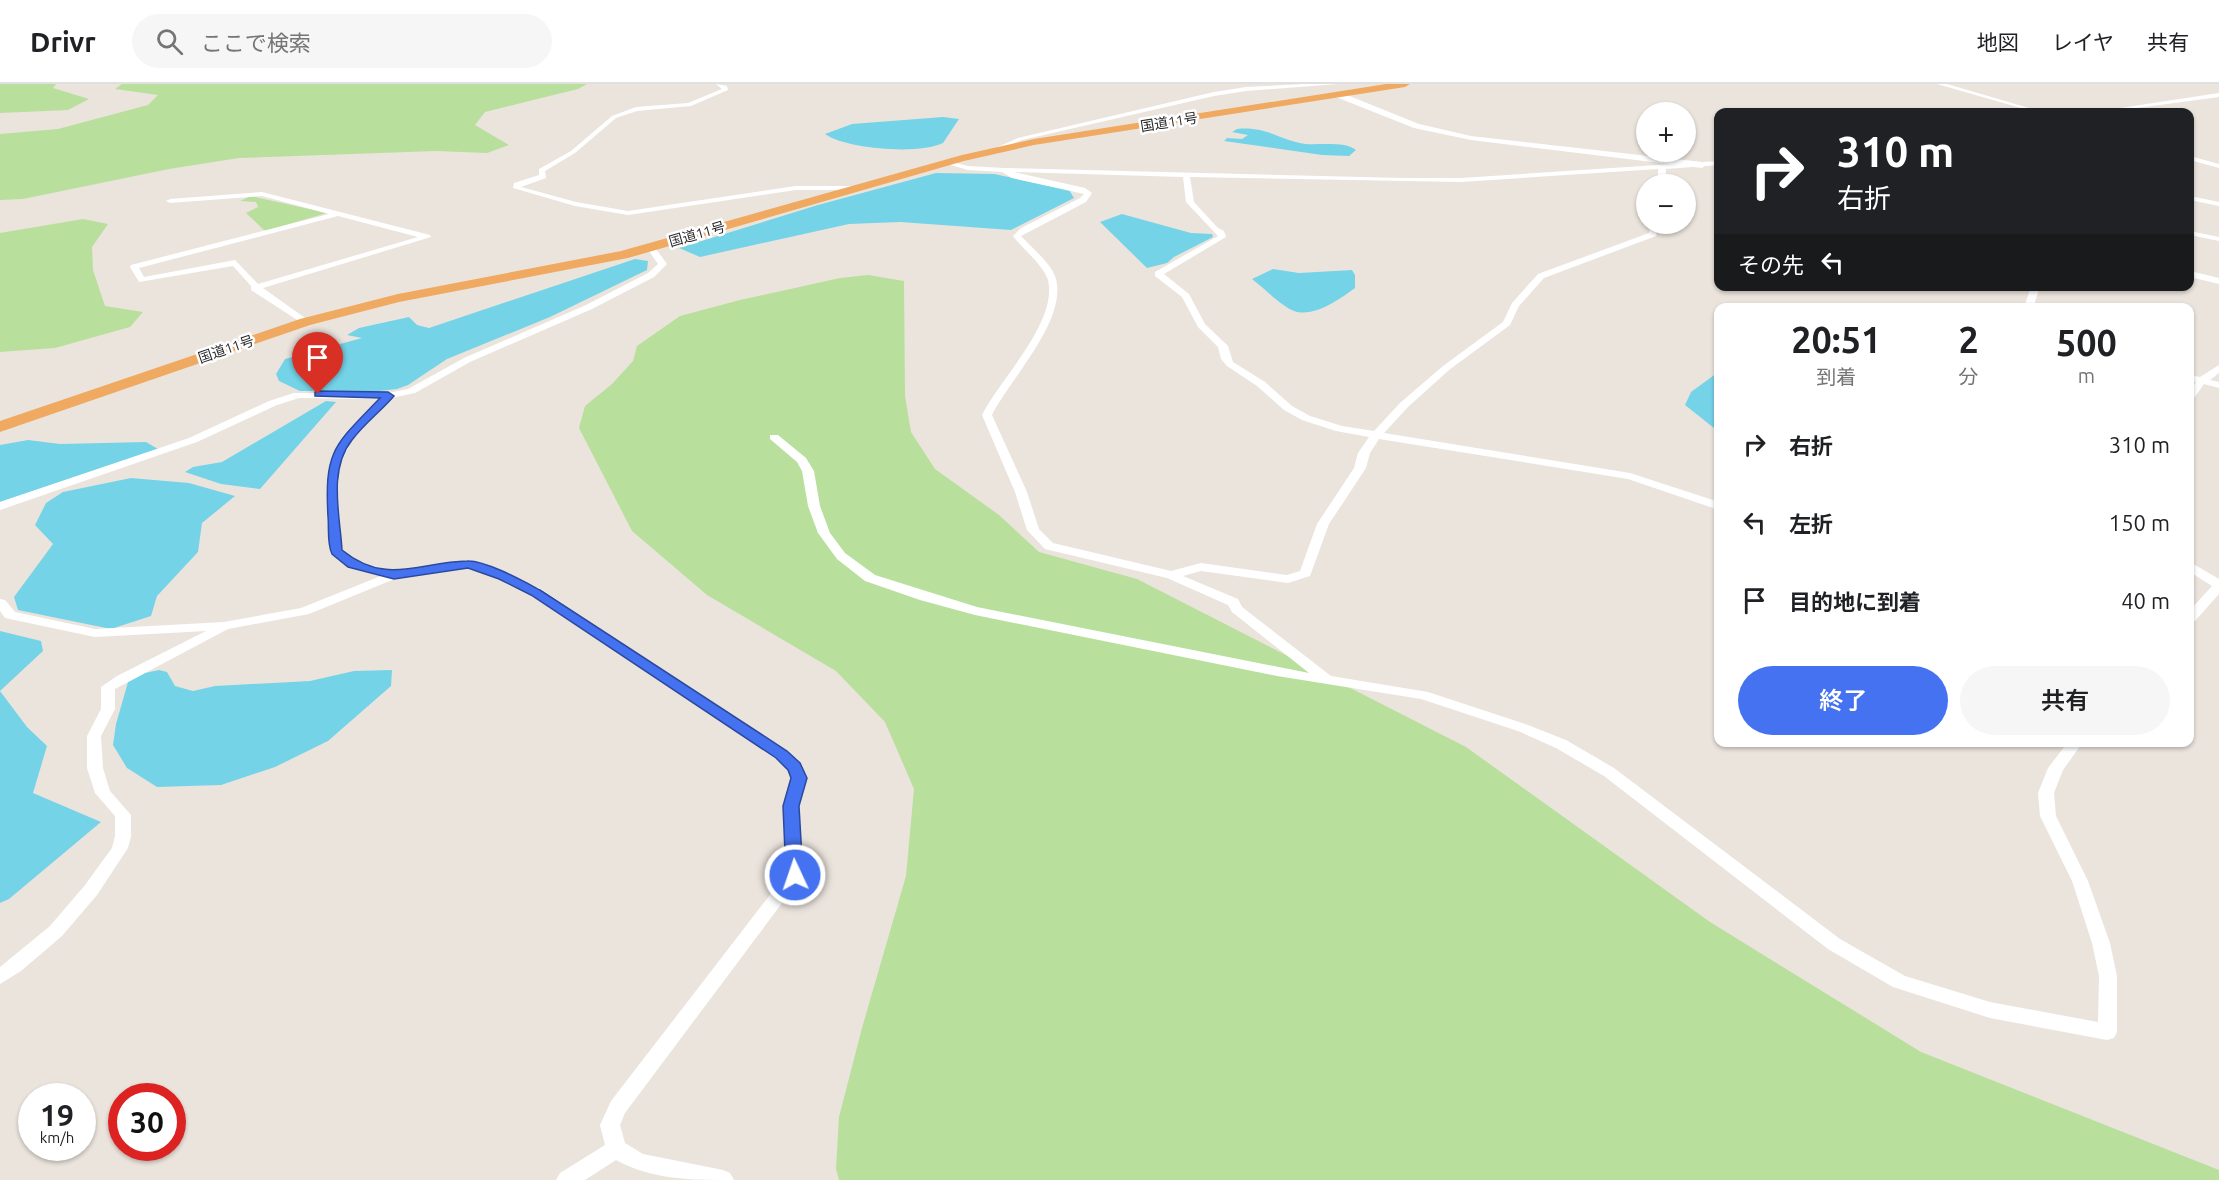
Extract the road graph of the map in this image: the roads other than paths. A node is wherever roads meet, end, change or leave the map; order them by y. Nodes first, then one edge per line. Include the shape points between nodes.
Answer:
1 (719, 84) edge
2 (1406, 84) edge
3 (1940, 84) edge
4 (1316, 85) edge
5 (1337, 90) edge
6 (2219, 95) edge
7 (2026, 108) edge
8 (2126, 108) edge
9 (992, 150) junction
10 (2194, 159) edge
11 (945, 162) junction
12 (1714, 164) edge
13 (1702, 165) junction
14 (2219, 166) edge
15 (1662, 167) junction
16 (1004, 170) junction
17 (1662, 174) edge
18 (1186, 175) junction
19 (854, 188) junction
20 (2194, 199) edge
21 (170, 201) dead end
22 (2219, 204) edge
23 (339, 214) junction
24 (1653, 234) edge
25 (2194, 234) edge
26 (2219, 239) edge
27 (651, 248) junction
28 (2194, 275) edge
29 (2219, 280) edge
30 (254, 288) junction
31 (305, 322) junction
32 (2219, 368) edge
33 (2194, 379) edge
34 (2202, 381) junction
35 (2219, 385) edge
36 (2194, 391) edge
37 (388, 396) junction
38 (0, 427) edge
39 (1376, 435) junction
40 (774, 437) dead end
41 (1714, 504) edge
42 (0, 506) edge
43 (2194, 569) edge
44 (394, 575) junction
45 (1171, 575) junction
46 (2219, 586) edge
47 (0, 603) edge
48 (2194, 614) edge
49 (224, 626) junction
50 (1327, 679) junction
51 (2072, 747) edge
52 (0, 977) edge
53 (616, 1149) junction
54 (567, 1180) edge
55 (723, 1180) edge

1 - 19 street via 725,90 688,105 636,110 614,117 573,152 541,170 543,176 517,188 628,213 796,188
2 - 5 highway, 国道11号
3 - 7 street
4 - 5 street
4 - 5 street
4 - 9 street via 1214,94 1033,135
5 - 9 highway, 国道11号
5 - 13 street via 1417,126 1471,138
6 - 8 street
9 - 11 highway, 国道11号
10 - 14 street
11 - 16 street
11 - 19 highway, 国道11号
12 - 13 street
13 - 15 street
15 - 17 street
15 - 18 street via 1461,180
16 - 18 street
16 - 45 street via 1088,193 1083,200 1017,236 1052,279 1053,299 1039,335 993,400 987,415 1033,530 1049,546
18 - 39 street via 1190,202 1222,237 1158,274 1186,296 1201,325 1223,346 1230,364 1288,408 1318,422
19 - 27 highway, 国道11号
20 - 22 street
21 - 23 street via 262,194
23 - 30 street via 427,237
23 - 30 street via 134,267 142,280 234,263
24 - 39 street via 1541,276 1515,305 1507,323 1426,384
25 - 26 street
27 - 31 highway, 国道11号 via 407,296
27 - 37 street via 663,264 651,275 589,307 467,360 411,391
28 - 29 street
30 - 31 street
31 - 38 highway, 国道11号
32 - 34 street
33 - 34 street
34 - 35 street
34 - 36 street
37 - 42 street via 298,395 193,440
37 - 44 street via 346,440 335,461 332,480 336,551 353,565
39 - 41 street via 1630,476
39 - 45 street via 1360,468 1323,524 1306,573 1288,579 1201,567
40 - 50 street via 802,460 808,471 824,533 841,556 870,578 975,611
43 - 46 street
44 - 49 street via 304,611
44 - 53 street via 469,564 536,592 781,755 799,778 791,806 795,875 618,1107 610,1125
45 - 50 street via 1233,602
46 - 48 street
47 - 49 street via 9,615 95,633
49 - 52 street via 108,687 108,709 94,736 95,768 103,793 123,815 123,840 110,866 62,927
50 - 51 street via 1423,695 1561,744 1609,772 1834,944 1899,982 1990,1010 2107,1032 2108,976 2101,943 2080,881 2048,816 2046,793 2055,768
53 - 54 street
53 - 55 street via 639,1163

